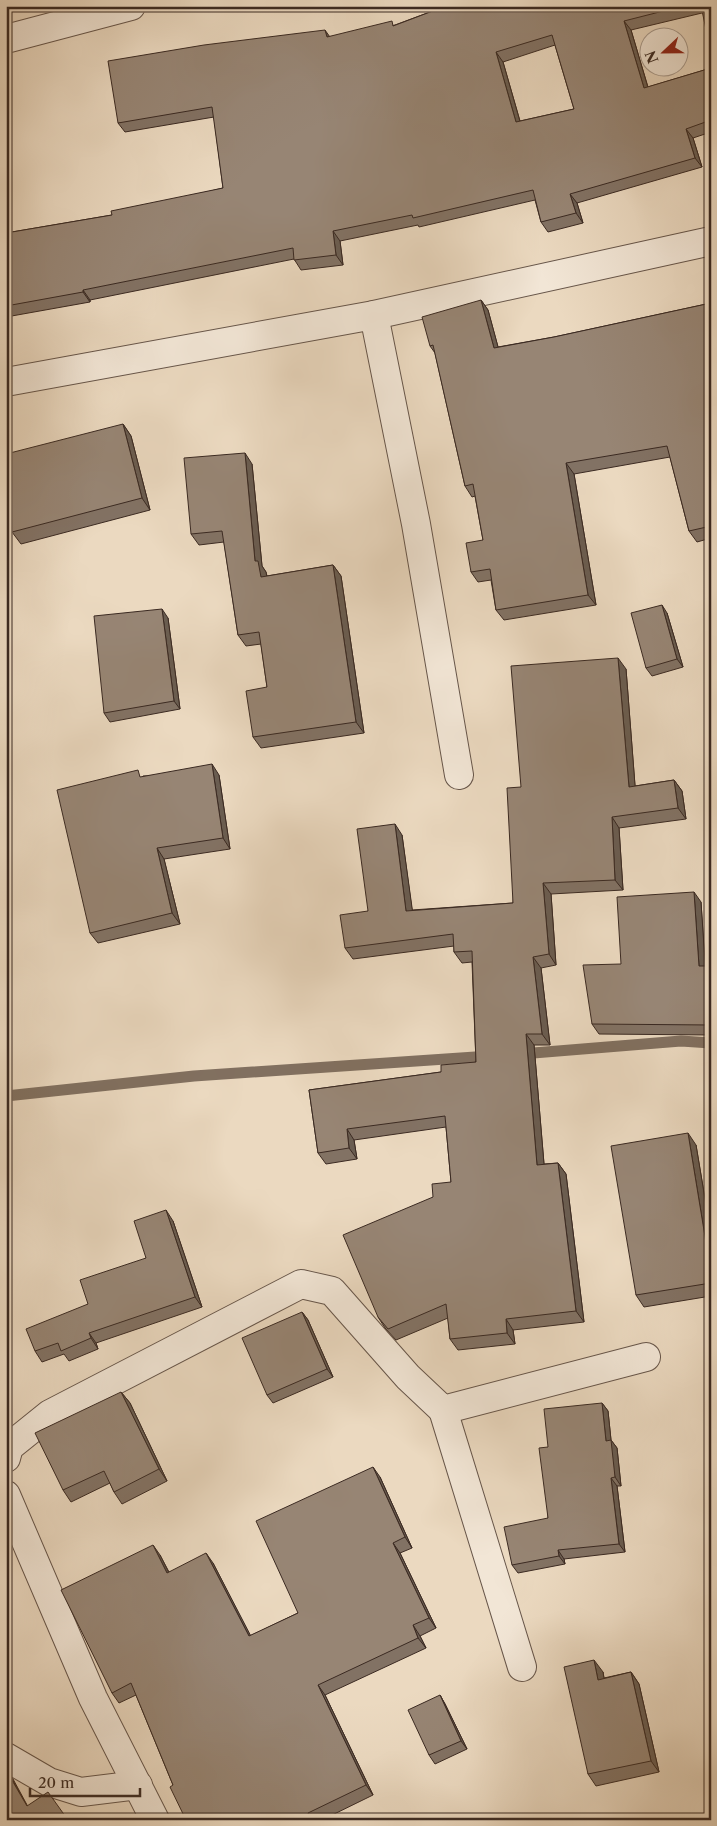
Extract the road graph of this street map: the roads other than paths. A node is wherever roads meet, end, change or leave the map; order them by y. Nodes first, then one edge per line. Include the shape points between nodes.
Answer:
1 (132, 6) edge
2 (6, 39) edge
3 (711, 241) edge
4 (374, 315) junction
5 (6, 382) edge
6 (459, 775) dead end
7 (646, 1357) dead end
8 (442, 1410) junction
9 (7, 1450) edge
10 (6, 1495) edge
11 (522, 1667) dead end
12 (6, 1757) edge
13 (138, 1785) junction
14 (155, 1820) edge

1 - 2 street
3 - 4 street
4 - 5 street
4 - 6 street via 416,524
7 - 8 street
8 - 9 street via 408,1377 332,1291 301,1284 50,1414
8 - 11 street
10 - 13 street via 93,1698
12 - 13 street via 49,1782 81,1792
13 - 14 street

